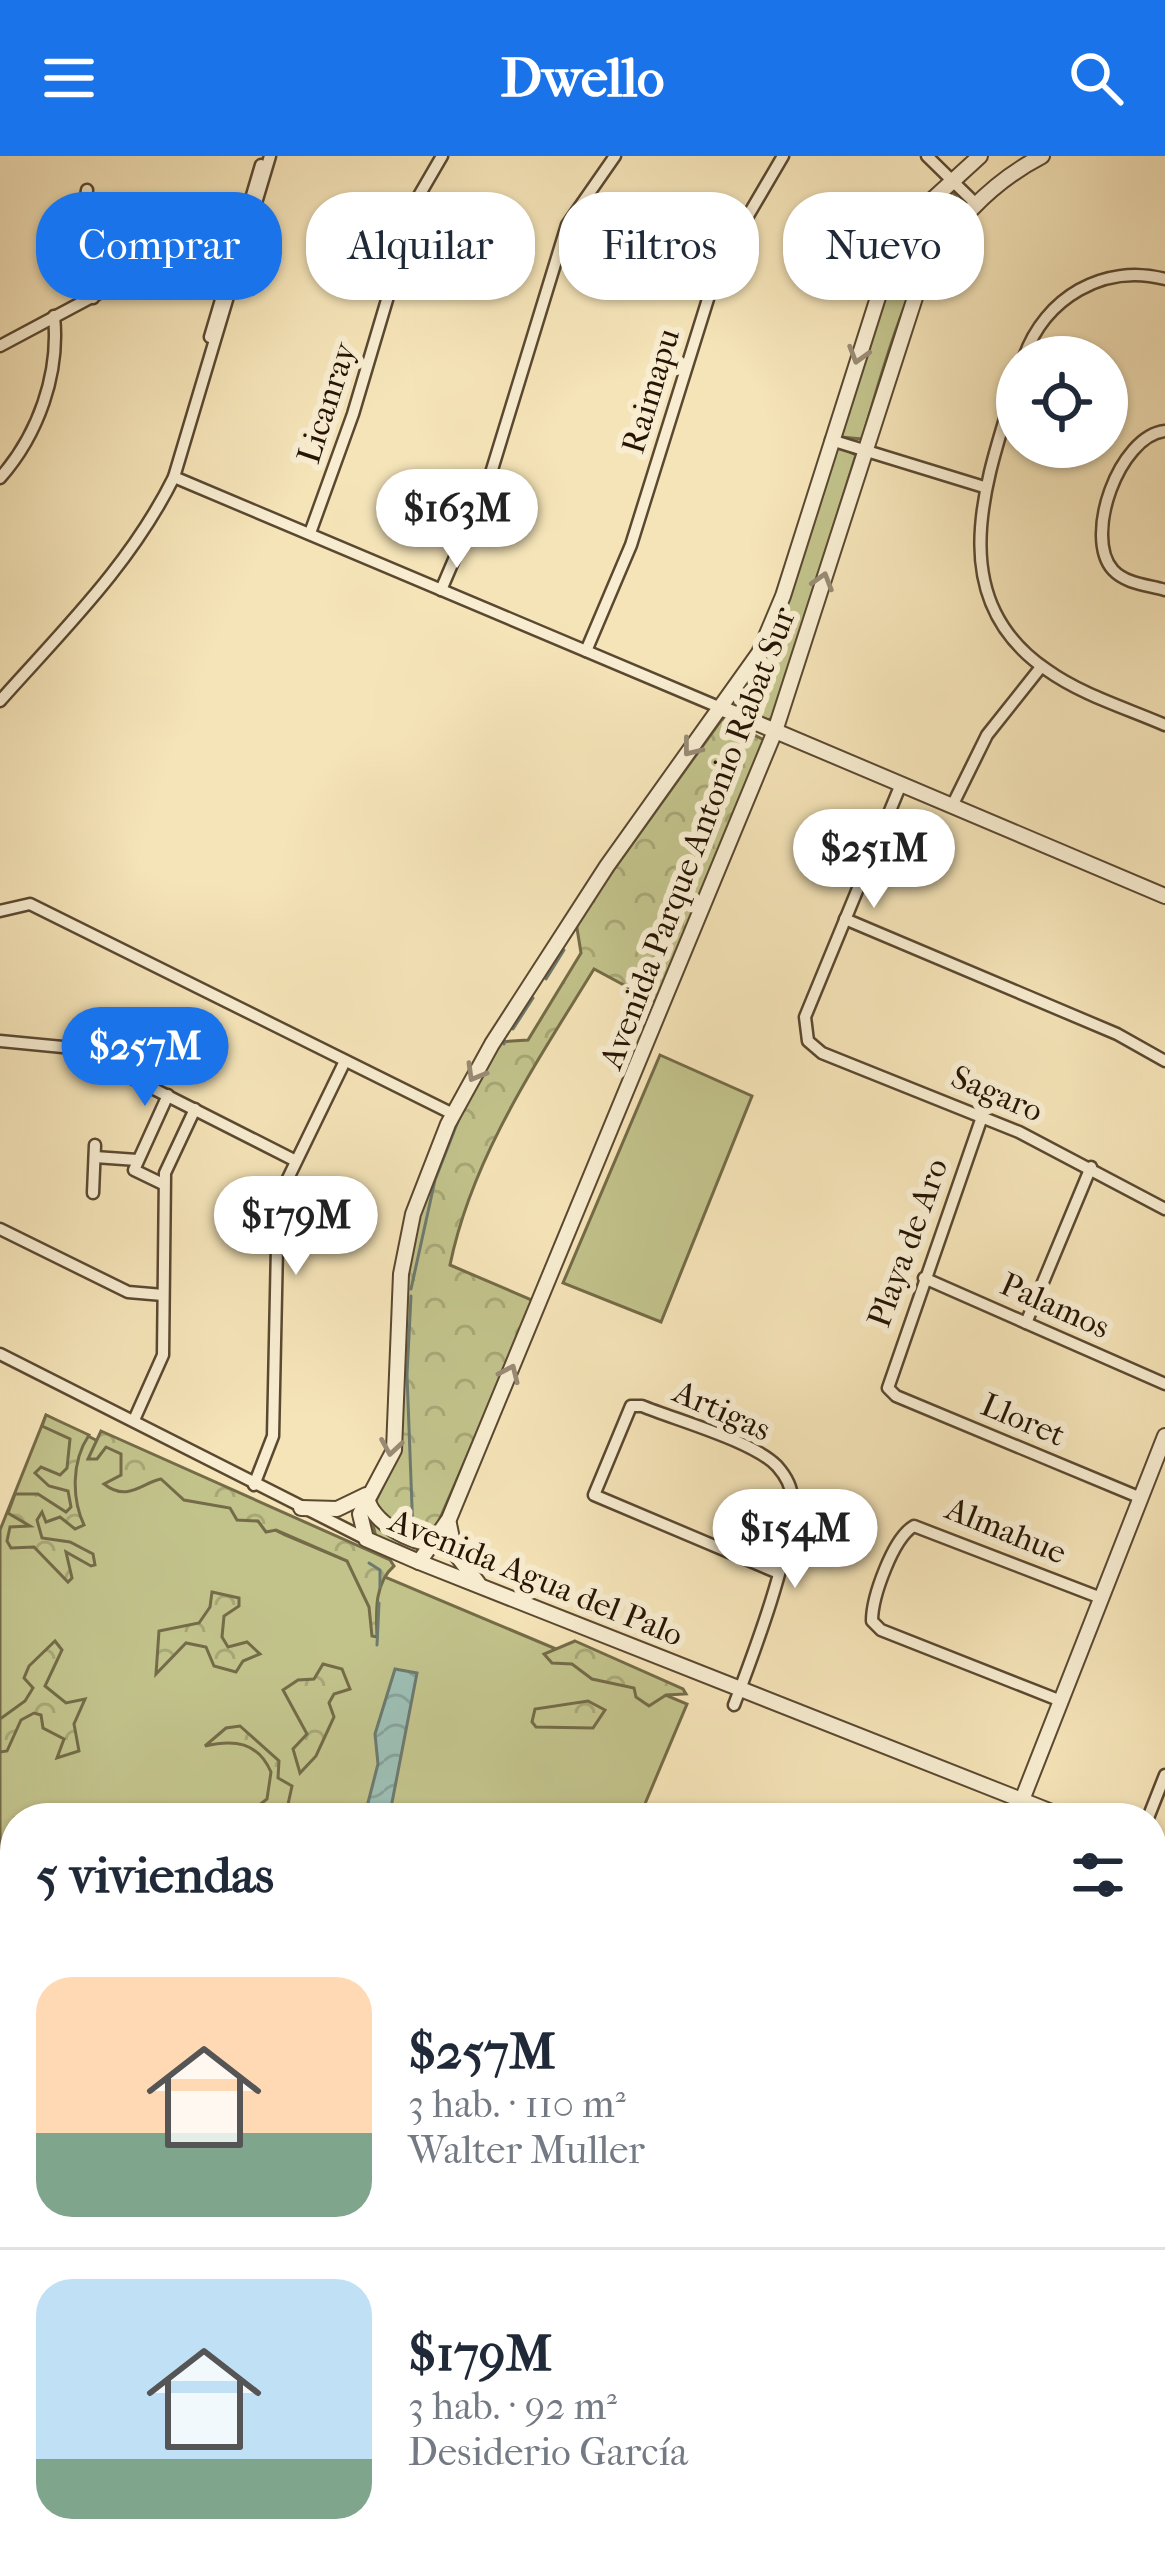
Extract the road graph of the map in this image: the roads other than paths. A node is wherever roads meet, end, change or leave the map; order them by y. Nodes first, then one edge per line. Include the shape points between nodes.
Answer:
1 (267, 156) edge
2 (442, 156) edge
3 (615, 156) edge
4 (783, 156) edge
5 (927, 156) edge
6 (980, 156) edge
7 (1042, 156) edge
8 (952, 180) junction
9 (256, 192) edge
10 (964, 192) edge
11 (984, 198) edge
12 (1165, 279) edge
13 (89, 300) edge
14 (221, 300) edge
15 (225, 300) edge
16 (914, 300) edge
17 (54, 316) junction
18 (1036, 336) edge
19 (0, 346) edge
20 (208, 361) junction
21 (1165, 431) edge
22 (831, 440) junction
23 (996, 449) edge
24 (864, 450) junction
25 (174, 477) junction
26 (0, 478) edge
27 (984, 488) junction
28 (310, 533) junction
29 (441, 590) junction
30 (1165, 590) edge
31 (586, 651) junction
32 (1041, 667) junction
33 (0, 701) edge
34 (722, 708) junction
35 (1165, 724) edge
36 (775, 731) junction
37 (901, 784) junction
38 (952, 806) junction
39 (1165, 896) edge
40 (0, 911) edge
41 (845, 919) junction
42 (0, 1041) edge
43 (1165, 1060) edge
44 (344, 1061) junction
45 (168, 1095) junction
46 (195, 1109) junction
47 (453, 1114) junction
48 (982, 1117) junction
49 (137, 1160) junction
50 (294, 1160) junction
51 (1091, 1167) junction
52 (163, 1184) junction
53 (93, 1193) dead end
54 (1165, 1209) edge
55 (0, 1229) edge
56 (924, 1278) junction
57 (163, 1295) junction
58 (1026, 1323) junction
59 (2, 1357) edge
60 (1165, 1384) edge
61 (888, 1388) joint
62 (134, 1420) junction
63 (1164, 1443) edge
64 (254, 1485) junction
65 (369, 1494) junction
66 (1141, 1498) junction
67 (301, 1508) junction
68 (449, 1519) junction
69 (366, 1539) junction
70 (436, 1543) junction
71 (419, 1562) junction
72 (776, 1572) junction
73 (482, 1587) junction
74 (1101, 1598) junction
75 (740, 1689) junction
76 (1061, 1700) junction
77 (734, 1705) dead end
78 (1165, 1775) edge
79 (1022, 1800) junction
80 (1030, 1803) edge
81 (1154, 1803) edge

1 - 9 street
2 - 28 street, Licanray via 417,199
3 - 29 street via 567,225 491,473
4 - 31 street, Raimapu via 718,267 631,545
5 - 8 street
6 - 8 street
7 - 11 street, Avenida Parque Antonio Rabat Sur
8 - 10 street
8 -> 22 street via 887,269
12 - 18 street via 1120,275 1088,285 1051,309
13 - 17 street
14 - 20 street
15 - 20 street
16 - 24 street, Avenida Parque Antonio Rabat Sur
17 - 19 street
17 - 26 street via 56,353 36,422
20 - 25 street
21 - 30 street via 1145,436 1122,458 1101,538 1106,561 1121,577
22 - 24 street
22 - 34 street via 772,626
23 - 27 street
24 - 27 street
36 -> 24 street, Avenida Parque Antonio Rabat Sur
25 - 28 street
25 - 33 street via 129,558
27 - 32 street via 978,535 988,591
28 - 29 street
29 - 31 street
31 - 34 street
32 - 35 street
32 - 38 street via 998,718
34 - 36 street
34 -> 47 street via 607,866
36 - 37 street
68 -> 36 street, Avenida Parque Antonio Rabat Sur
37 - 38 street
37 - 41 street
38 - 39 street
40 - 44 street via 30,904
41 - 43 street
41 - 48 street, Sagaro via 805,1017 806,1038 822,1053
42 - 45 street via 73,1048
44 - 47 street
44 - 50 street
45 - 46 street
45 - 49 street
46 - 50 street
46 - 52 street
47 -> 65 street via 407,1239 394,1450
48 - 51 street, Sagaro
48 - 56 street, Playa de Aro
49 - 52 street via 136,1175
49 - 53 street via 95,1151
50 - 64 street via 276,1210 273,1436
51 - 54 street, Sagaro
51 - 58 street
52 - 57 street
55 - 57 street via 128,1292
56 - 58 street, Palamos
56 - 61 street, Playa de Aro
57 - 62 street via 161,1364
58 - 60 street, Palamos
59 - 62 street, Avenida Agua del Palo
61 - 66 street, Lloret
62 - 64 street, Avenida Agua del Palo
63 - 66 street
64 - 67 street, Avenida Agua del Palo
65 - 67 street via 337,1508
65 - 69 street via 360,1514
65 - 70 street via 379,1520
66 - 74 street
67 - 69 street, Avenida Agua del Palo
68 - 70 street, Avenida Parque Antonio Rabat Sur
68 - 73 street via 455,1553
69 - 71 street, Avenida Agua del Palo
70 - 71 street, Avenida Parque Antonio Rabat Sur
71 - 73 street, Avenida Agua del Palo
72 - 72 street, Artigas via 792,1502 786,1478 766,1458 632,1406 594,1495
72 - 75 street
73 - 75 street, Avenida Agua del Palo
74 - 76 street
74 - 76 street, Almahue via 920,1526 904,1532 880,1589 871,1614 881,1630
75 - 77 street
75 - 79 street, Avenida Agua del Palo
76 - 79 street
78 - 81 street
79 - 80 street, Avenida Agua del Palo

